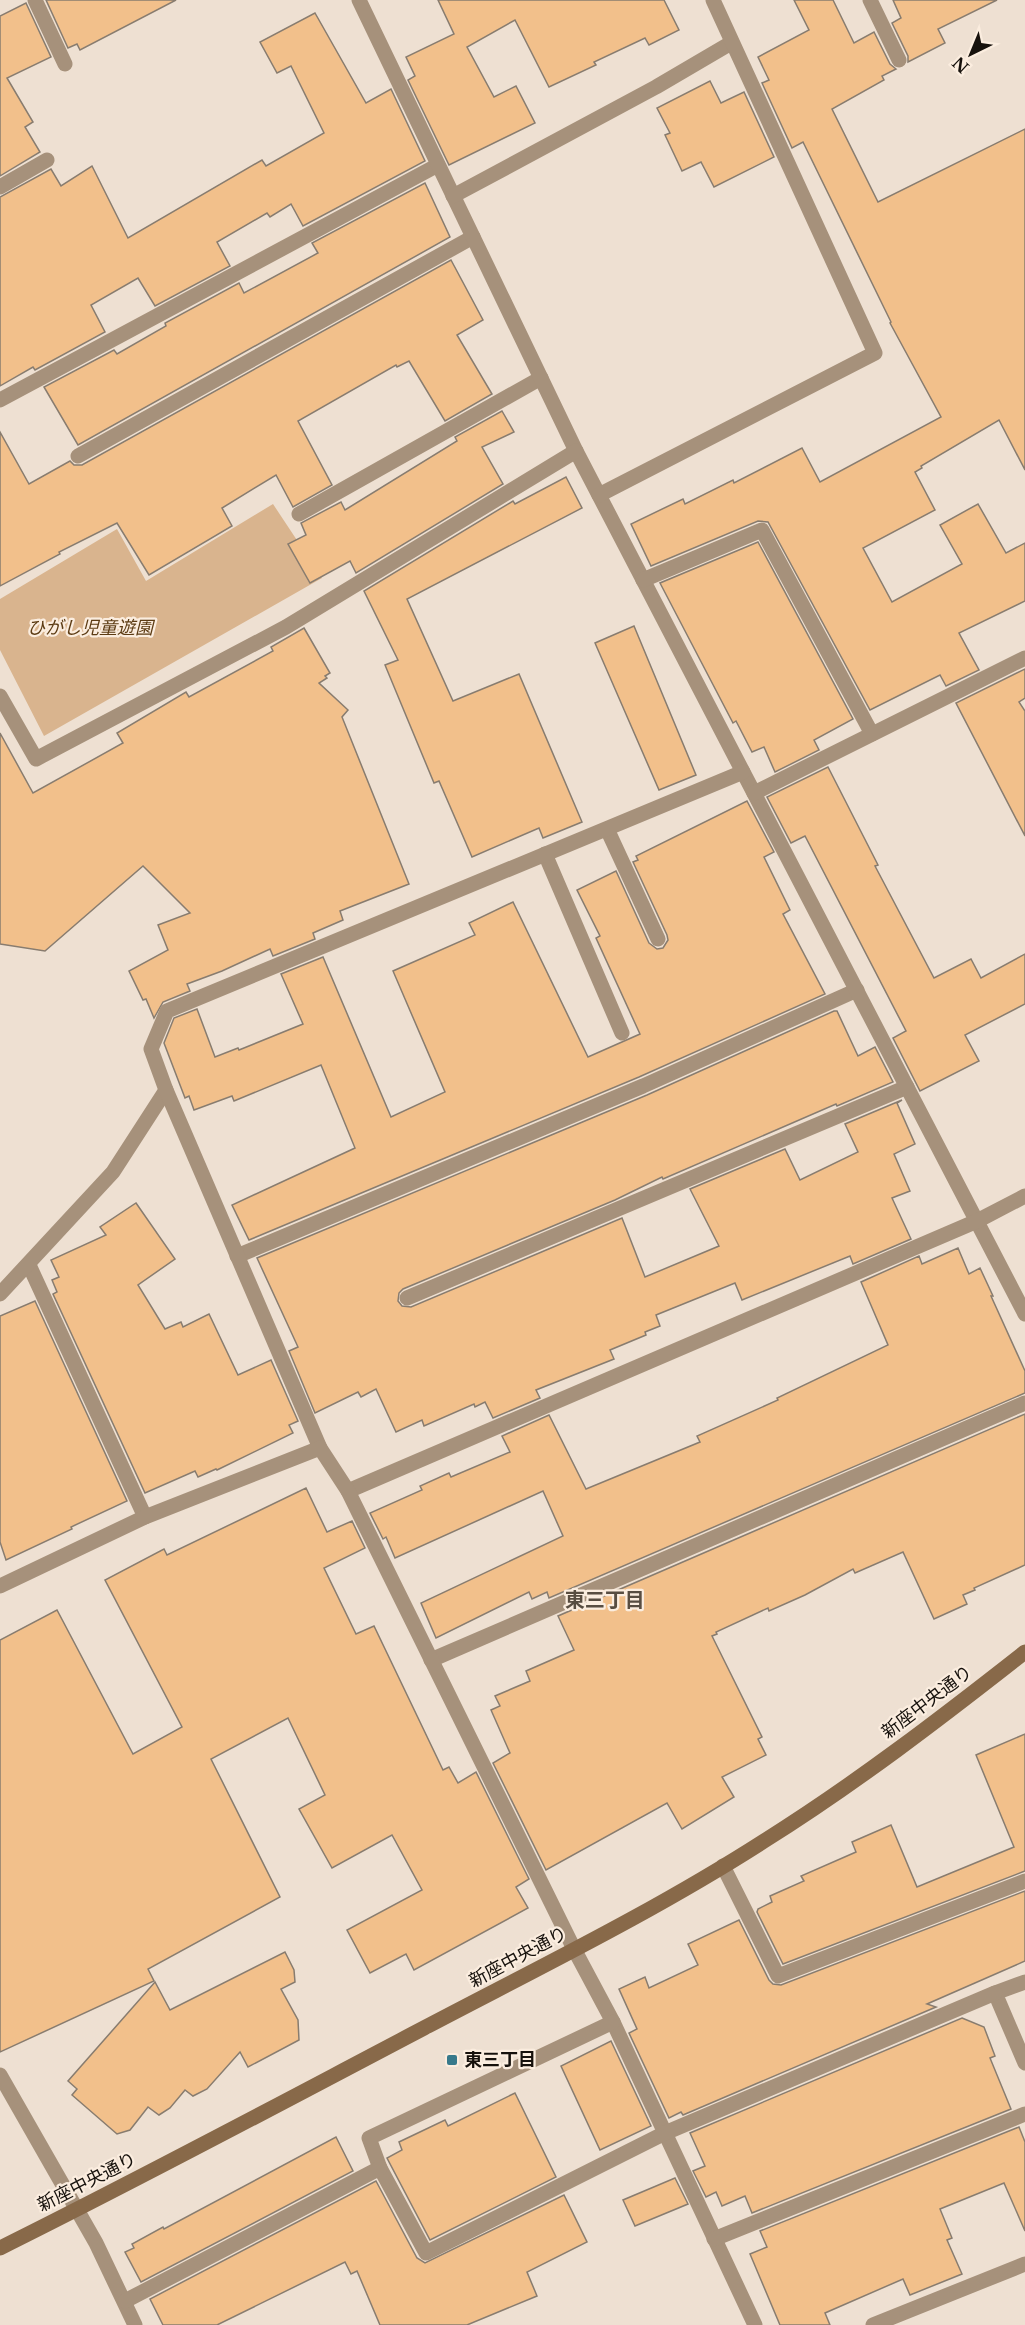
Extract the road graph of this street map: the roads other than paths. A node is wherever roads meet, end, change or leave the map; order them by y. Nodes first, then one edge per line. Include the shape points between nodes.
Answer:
1 (35, 0) edge
2 (359, 0) edge
3 (713, 0) edge
4 (870, 0) edge
5 (731, 43) junction
6 (899, 60) dead end
7 (65, 64) dead end
8 (47, 160) dead end
9 (438, 165) junction
10 (0, 187) edge
11 (453, 196) junction
12 (473, 237) junction
13 (541, 378) junction
14 (0, 400) edge
15 (576, 450) junction
16 (78, 456) dead end
17 (599, 495) junction
18 (299, 514) dead end
19 (643, 580) junction
20 (1025, 658) edge
21 (2, 706) edge
22 (872, 734) junction
23 (743, 772) junction
24 (754, 793) junction
25 (607, 829) junction
26 (545, 854) junction
27 (658, 939) dead end
28 (857, 990) junction
29 (622, 1033) dead end
30 (907, 1087) junction
31 (166, 1090) junction
32 (1025, 1196) edge
33 (977, 1221) junction
34 (237, 1256) junction
35 (29, 1265) junction
36 (0, 1294) edge
37 (407, 1298) dead end
38 (1025, 1314) edge
39 (1025, 1403) edge
40 (320, 1448) junction
41 (348, 1491) junction
42 (146, 1517) junction
43 (0, 1586) edge
44 (1025, 1652) edge
45 (431, 1660) junction
46 (723, 1866) junction
47 (1025, 1881) edge
48 (574, 1949) junction
49 (1025, 1982) edge
50 (995, 1993) junction
51 (613, 2022) junction
52 (1025, 2063) edge
53 (0, 2075) edge
54 (1025, 2114) edge
55 (665, 2133) junction
56 (380, 2168) junction
57 (76, 2210) junction
58 (714, 2240) junction
59 (0, 2248) edge
60 (1025, 2264) edge
61 (125, 2301) junction
62 (135, 2325) edge
63 (755, 2325) edge
64 (873, 2325) edge

1 - 7 street
2 - 9 street
3 - 5 street
4 - 6 street
5 - 11 street
5 - 17 street via 875,353
8 - 10 street
9 - 11 street
9 - 14 street
11 - 12 street
12 - 13 street
12 - 16 street
13 - 15 street
13 - 18 street
15 - 17 street
15 - 21 street via 286,627 36,759
17 - 19 street
19 - 22 street via 762,530
19 - 23 street
20 - 22 street
22 - 24 street
23 - 24 street
23 - 25 street
24 - 28 street
25 - 26 street
25 - 27 street
26 - 29 street
26 - 31 street via 167,1011 151,1049
28 - 30 street
28 - 34 street via 643,1086
30 - 33 street
30 - 37 street
31 - 34 street
31 - 35 street via 113,1172
32 - 33 street
33 - 38 street
33 - 41 street
34 - 40 street
35 - 36 street
35 - 42 street
39 - 45 street
40 - 41 street
40 - 42 street
41 - 45 street
42 - 43 street
44 - 46 street, 新座中央通り via 854,1780
45 - 48 street
46 - 47 street via 778,1976
46 - 48 street, 新座中央通り
48 - 51 street
48 - 57 street, 新座中央通り
49 - 50 street
50 - 52 street
50 - 55 street
51 - 55 street
51 - 56 street via 369,2138
53 - 57 street
54 - 58 street
55 - 56 street via 426,2253
55 - 58 street
56 - 61 street
57 - 59 street, 新座中央通り
57 - 61 street
58 - 63 street
60 - 64 street
61 - 62 street

